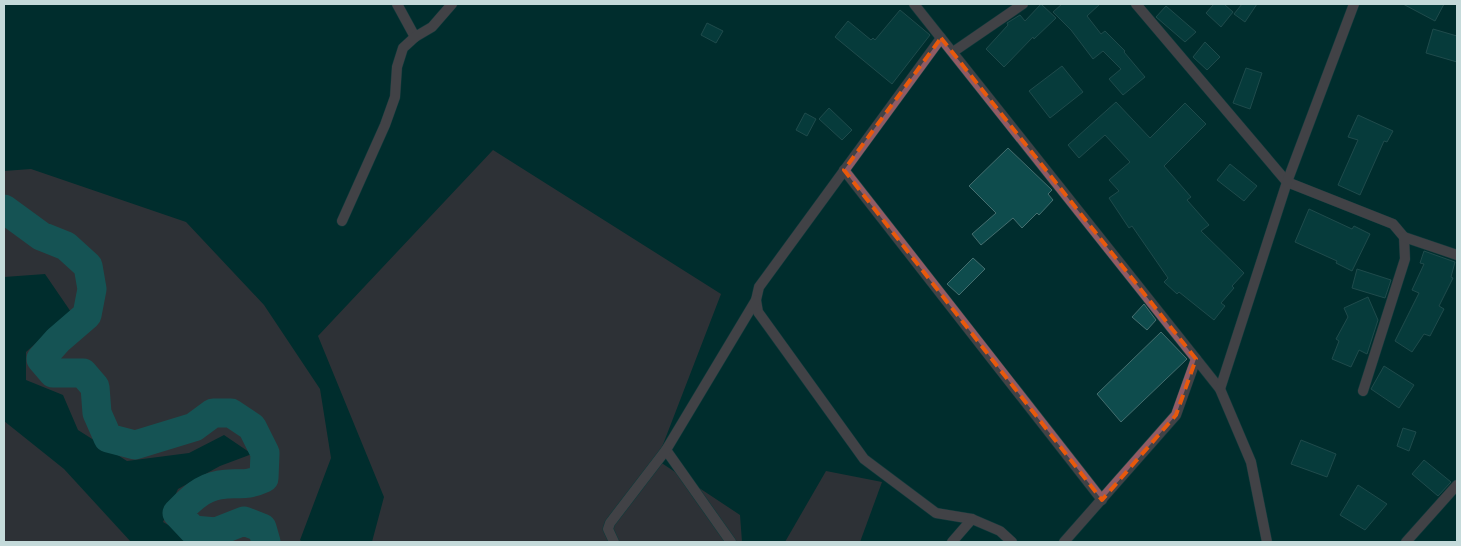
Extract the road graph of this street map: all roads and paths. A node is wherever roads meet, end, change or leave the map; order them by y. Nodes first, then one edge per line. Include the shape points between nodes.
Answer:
1 (397, 4) edge
2 (452, 4) edge
3 (914, 4) edge
4 (1023, 4) edge
5 (1136, 4) edge
6 (1153, 4) edge
7 (1354, 4) edge
8 (1147, 13) junction
9 (415, 37) junction
10 (942, 38) junction
11 (952, 52) junction
12 (844, 170) junction
13 (1287, 182) junction
14 (342, 221) dead end
15 (1404, 237) junction
16 (1457, 255) edge
17 (756, 300) junction
18 (1196, 359) junction
19 (1220, 388) junction
20 (1363, 391) dead end
21 (666, 450) junction
22 (1457, 485) edge
23 (1102, 500) junction
24 (972, 519) junction
25 (614, 542) edge
26 (731, 542) edge
27 (952, 542) edge
28 (1012, 542) edge
29 (1064, 542) edge
30 (1266, 542) edge
31 (1406, 542) edge

1 - 9 street
2 - 9 street via 432,27
3 - 10 street
4 - 11 street
5 - 8 street
6 - 8 street
7 - 13 street
8 - 13 street
9 - 14 street via 403,48 387,118
10 - 11 street
10 - 12 street
11 - 18 street
12 - 17 street via 759,287
12 - 23 street
13 - 15 street via 1393,224
13 - 19 street
15 - 16 street
15 - 20 street via 1405,259
17 - 21 street
17 - 24 street via 758,312 864,459 936,512
18 - 19 street
18 - 23 street via 1176,415
19 - 30 street via 1252,462
21 - 25 street via 610,523 608,529
21 - 26 street
22 - 31 street
23 - 29 street
24 - 27 street
24 - 28 street via 1000,531

